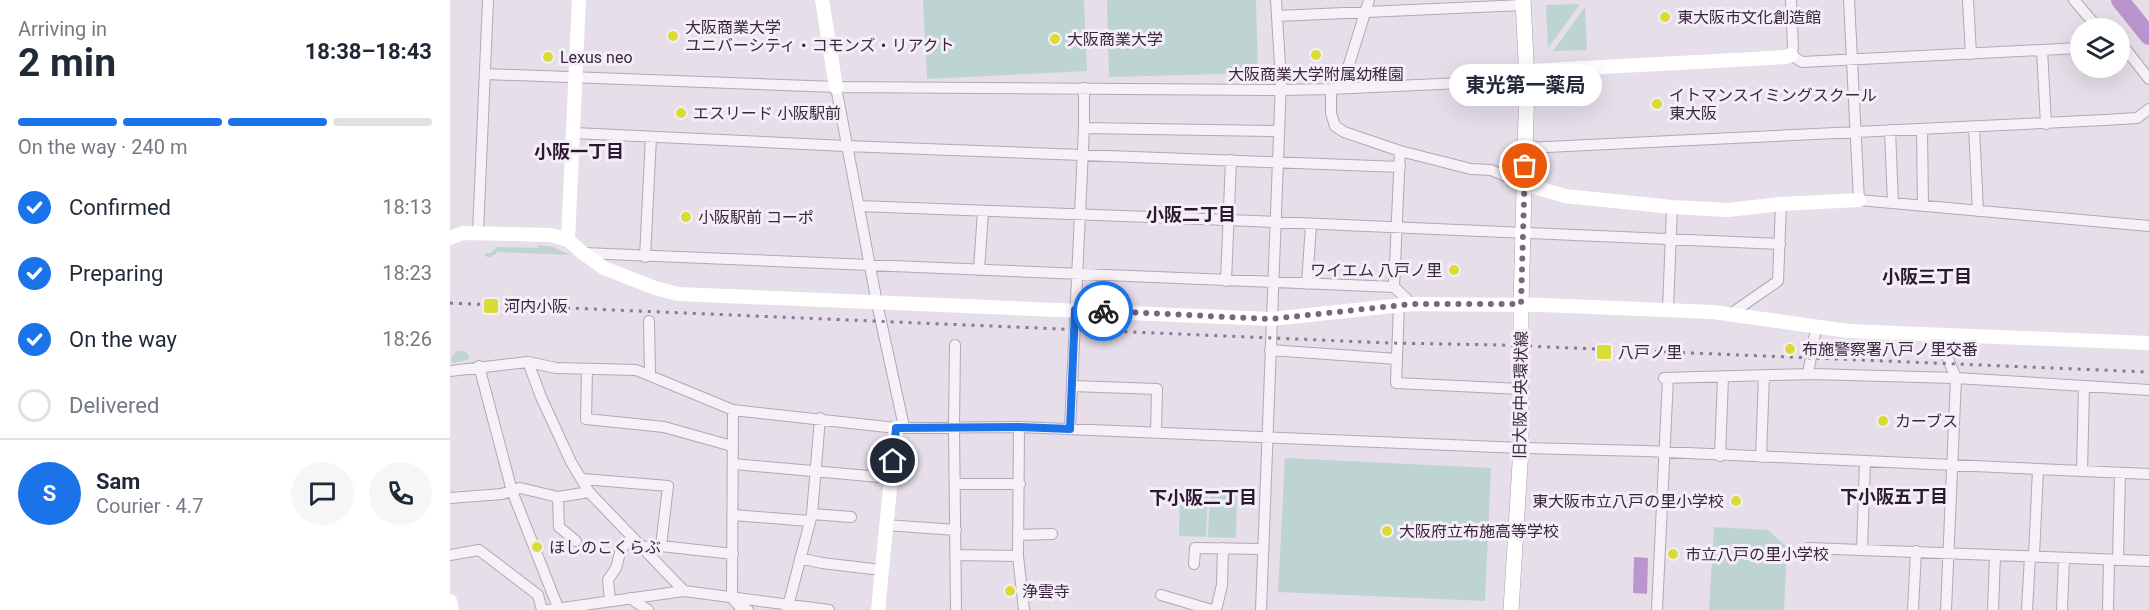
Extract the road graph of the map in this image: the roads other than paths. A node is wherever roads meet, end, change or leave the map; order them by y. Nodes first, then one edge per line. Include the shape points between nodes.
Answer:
1 (488, 0) edge
2 (579, 0) edge
3 (822, 0) edge
4 (1276, 0) edge
5 (1369, 0) edge
6 (1791, 0) edge
7 (1849, 0) edge
8 (1968, 0) edge
9 (2074, 0) edge
10 (1523, 3) edge
11 (1366, 12) junction
12 (1277, 16) junction
13 (2089, 18) edge
14 (2070, 49) edge
15 (2042, 50) junction
16 (1971, 54) junction
17 (1791, 55) junction
18 (2130, 55) edge
19 (1852, 60) junction
20 (485, 74) junction
21 (1527, 75) junction
22 (576, 78) junction
23 (2149, 79) edge
24 (836, 87) junction
25 (1084, 88) junction
26 (1336, 88) junction
27 (1280, 90) junction
28 (2149, 109) edge
29 (2046, 124) junction
30 (1974, 127) junction
31 (1084, 128) junction
32 (1922, 129) junction
33 (1890, 130) junction
34 (1278, 131) junction
35 (1855, 131) junction
36 (574, 133) junction
37 (651, 137) junction
38 (846, 146) junction
39 (1526, 148) junction
40 (1400, 151) junction
41 (1082, 154) junction
42 (1231, 160) junction
43 (1278, 162) junction
44 (1400, 167) junction
45 (1524, 184) junction
46 (1859, 200) junction
47 (1893, 203) junction
48 (1781, 204) junction
49 (859, 206) junction
50 (1923, 206) junction
51 (1672, 207) junction
52 (983, 211) junction
53 (1978, 211) junction
54 (1079, 214) junction
55 (1229, 219) junction
56 (1275, 223) junction
57 (1311, 225) junction
58 (2149, 226) edge
59 (1397, 228) junction
60 (1524, 232) junction
61 (478, 233) junction
62 (450, 238) edge
63 (568, 240) junction
64 (1671, 240) junction
65 (1780, 244) junction
66 (583, 253) junction
67 (645, 257) junction
68 (870, 266) junction
69 (979, 270) junction
70 (1076, 274) junction
71 (1226, 281) junction
72 (1273, 283) junction
73 (1307, 284) junction
74 (1394, 287) junction
75 (877, 303) junction
76 (1521, 304) junction
77 (1406, 305) junction
78 (1668, 309) junction
79 (1075, 310) junction
80 (1730, 315) junction
81 (1271, 319) junction
82 (650, 321) dead end
83 (1815, 334) dead end
84 (1947, 334) junction
85 (2149, 343) edge
86 (955, 345) dead end
87 (1270, 350) junction
88 (1397, 360) junction
89 (528, 362) junction
90 (479, 366) junction
91 (587, 369) junction
92 (450, 370) edge
93 (1808, 374) junction
94 (650, 375) junction
95 (1764, 375) junction
96 (1723, 377) junction
97 (1956, 378) junction
98 (1072, 386) junction
99 (2084, 386) junction
100 (1521, 389) junction
101 (2149, 390) edge
102 (733, 410) junction
103 (819, 418) junction
104 (900, 427) junction
105 (954, 427) junction
106 (1019, 427) junction
107 (1070, 429) junction
108 (1156, 433) junction
109 (1267, 438) junction
110 (732, 446) junction
111 (1521, 448) junction
112 (1664, 453) junction
113 (1720, 456) junction
114 (1761, 457) junction
115 (1865, 462) junction
116 (734, 464) junction
117 (1952, 465) junction
118 (2038, 469) junction
119 (815, 471) junction
120 (2082, 471) junction
121 (2120, 473) junction
122 (2149, 474) edge
123 (891, 478) junction
124 (583, 479) junction
125 (955, 484) junction
126 (1020, 484) junction
127 (512, 491) junction
128 (590, 492) junction
129 (558, 497) junction
130 (450, 498) edge
131 (733, 515) junction
132 (851, 517) dead end
133 (811, 518) junction
134 (886, 525) junction
135 (956, 530) junction
136 (1052, 534) dead end
137 (1018, 535) junction
138 (632, 538) junction
139 (576, 541) dead end
140 (661, 546) junction
141 (641, 547) junction
142 (1223, 548) junction
143 (1808, 548) dead end
144 (1263, 549) junction
145 (1862, 550) junction
146 (1916, 552) junction
147 (1948, 553) junction
148 (733, 554) junction
149 (450, 555) edge
150 (956, 555) junction
151 (1995, 555) junction
152 (1018, 556) junction
153 (2032, 556) junction
154 (800, 558) junction
155 (2064, 558) junction
156 (2114, 560) junction
157 (2149, 561) edge
158 (1194, 564) dead end
159 (881, 570) junction
160 (684, 591) junction
161 (1161, 595) dead end
162 (630, 598) junction
163 (732, 598) junction
164 (450, 601) edge
165 (610, 601) junction
166 (1176, 605) edge
167 (788, 608) edge
168 (452, 610) edge
169 (542, 610) edge
170 (556, 610) edge
171 (648, 610) edge
172 (748, 610) edge
173 (829, 610) edge
174 (878, 610) edge
175 (956, 610) edge
176 (1024, 610) edge
177 (1214, 610) edge
178 (1261, 610) edge
179 (1511, 610) edge
180 (1657, 610) edge
181 (1914, 610) edge
182 (1946, 610) edge
183 (1993, 610) edge
184 (2027, 610) edge
185 (2062, 610) edge
186 (2108, 610) edge

1 - 20 street
2 - 22 street
3 - 24 street
4 - 12 street
5 - 11 street
6 - 17 street
7 - 19 street
8 - 16 street
9 - 13 street
10 - 11 street
10 - 21 main road, 旧大阪中央環状線
11 - 12 street
11 - 26 street
12 - 27 street
14 - 15 street
15 - 16 street
15 - 29 street
16 - 19 street
17 - 19 street via 1802,62
17 - 21 street
18 - 23 street
19 - 35 street
20 - 22 street
20 - 61 street
21 - 26 street
21 - 39 main road, 旧大阪中央環状線
22 - 24 street
22 - 36 street
24 - 25 street
24 - 38 street
25 - 27 street
25 - 31 street
26 - 27 street
26 - 40 street via 1331,113 1335,126
27 - 34 street
28 - 29 street via 2137,118
29 - 30 street
30 - 32 street
30 - 53 street
31 - 34 street
31 - 41 street
32 - 33 street
32 - 50 street
33 - 35 street
33 - 47 street
34 - 43 street
35 - 39 street
35 - 46 street
36 - 37 street
36 - 63 street
37 - 38 street
37 - 67 street
38 - 41 street
38 - 49 street
39 - 45 main road, 旧大阪中央環状線
40 - 44 street
40 - 45 street via 1471,169 1491,170
41 - 42 street
41 - 54 street
42 - 43 street
42 - 55 street
43 - 44 street
43 - 56 street
44 - 59 street
45 - 51 street via 1565,196
45 - 60 main road, 旧大阪中央環状線
46 - 47 street
46 - 48 street
47 - 50 street
48 - 51 street via 1728,210
48 - 65 street
49 - 52 street
49 - 68 street
50 - 53 street
51 - 64 street
52 - 54 street
52 - 69 street
53 - 58 street
54 - 55 street
54 - 70 street
55 - 56 street
55 - 71 street
56 - 57 street
56 - 72 street
57 - 59 street
57 - 73 street
59 - 60 street
59 - 74 street
60 - 64 street
60 - 76 main road, 旧大阪中央環状線
61 - 62 street
61 - 63 street via 551,235
63 - 66 street
64 - 65 street
64 - 78 street
65 - 80 street via 1778,281
66 - 67 street
66 - 75 street via 604,268 678,294
67 - 68 street
68 - 69 street
68 - 75 street
69 - 70 street
70 - 71 street
70 - 79 street
71 - 72 street
72 - 73 street
72 - 81 street
73 - 74 street
74 - 77 street
75 - 79 street
75 - 104 street
76 - 77 street
76 - 78 street
76 - 100 main road, 旧大阪中央環状線
77 - 81 street
77 - 88 street
78 - 80 street
79 - 81 street
79 - 98 street
80 - 84 street via 1848,331
81 - 87 street
82 - 94 street
83 - 93 street
84 - 85 street
84 - 97 street via 1948,359
86 - 105 street
87 - 88 street
87 - 109 street
88 - 100 street via 1396,383
89 - 90 street
89 - 91 street
89 - 124 street via 571,462
90 - 92 street
90 - 127 street
91 - 94 street via 636,370
91 - 110 street via 586,418 659,426
93 - 95 street
93 - 97 street
94 - 102 street
95 - 96 street
95 - 114 street
96 - 112 street via 1666,378
96 - 113 street
97 - 99 street
97 - 117 street
98 - 107 street
98 - 108 street via 1157,389
99 - 101 street
99 - 120 street
100 - 111 main road, 旧大阪中央環状線
102 - 103 street
102 - 110 street
103 - 104 street
103 - 119 street
104 - 105 street
104 - 123 street
105 - 106 street
105 - 125 street
106 - 107 street
106 - 126 street
107 - 108 street
108 - 109 street
109 - 111 street
109 - 144 street
110 - 116 street
111 - 112 street
111 - 179 main road, 旧大阪中央環状線
112 - 113 street
112 - 180 street
113 - 114 street
114 - 115 street
115 - 117 street
115 - 145 street
116 - 119 street
116 - 131 street
117 - 118 street
117 - 147 street
118 - 120 street
118 - 153 street
119 - 123 street
119 - 133 street
120 - 121 street
121 - 122 street
121 - 156 street
123 - 134 street
124 - 128 street
124 - 140 street via 668,486
125 - 126 street
125 - 135 street
126 - 137 street
127 - 129 street via 520,488
127 - 130 street
127 - 170 street
128 - 129 street
128 - 138 street
129 - 139 street via 559,527
131 - 133 street
131 - 148 street
132 - 133 street
133 - 154 street
134 - 135 street
134 - 159 street
135 - 150 street
136 - 137 street
137 - 152 street
138 - 141 street
138 - 165 street via 621,549 608,580
140 - 141 street
140 - 148 street
141 - 160 street
142 - 144 street
142 - 158 street via 1195,548
142 - 177 street via 1222,585
143 - 145 street
144 - 178 street
145 - 146 street
146 - 147 street
146 - 181 street
147 - 151 street
147 - 182 street
148 - 163 street
149 - 169 street via 478,550 538,595
150 - 152 street
150 - 175 street
151 - 153 street
151 - 183 street
152 - 176 street
153 - 155 street
153 - 184 street
154 - 159 street
154 - 167 street
155 - 156 street
155 - 185 street
156 - 157 street
156 - 186 street
159 - 174 street
160 - 162 street
160 - 163 street
161 - 166 street
162 - 165 street
162 - 171 street
163 - 167 street
163 - 172 street
164 - 168 street
165 - 170 street
166 - 177 street
167 - 173 street

